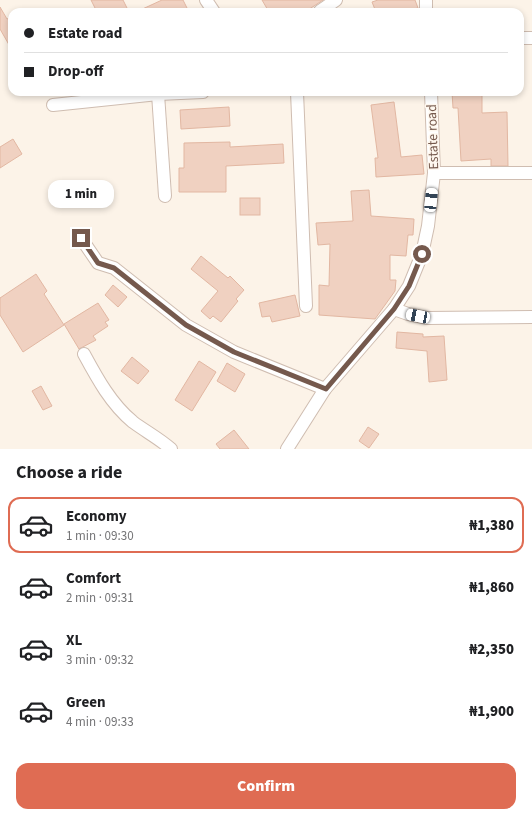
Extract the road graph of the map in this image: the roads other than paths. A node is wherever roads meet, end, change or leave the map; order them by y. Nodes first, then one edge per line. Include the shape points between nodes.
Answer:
1 (336, 0) edge
2 (324, 8) edge
3 (139, 96) edge
4 (158, 96) edge
5 (297, 96) edge
6 (431, 96) edge
7 (53, 105) dead end
8 (434, 173) junction
9 (532, 173) edge
10 (165, 196) dead end
11 (81, 238) dead end
12 (306, 306) dead end
13 (394, 309) junction
14 (532, 317) edge
15 (84, 354) dead end
16 (326, 389) junction
17 (171, 449) edge
18 (287, 449) edge

1 - 2 street
3 - 7 street
4 - 10 street
5 - 12 street
6 - 8 street, Estate road
8 - 9 street
8 - 13 street, Estate road via 422,254 409,286
11 - 16 street via 98,263 114,268 186,325 234,352
13 - 14 street via 427,318
13 - 16 street, Estate road
15 - 17 street via 117,406 132,421
16 - 18 street, Estate road

